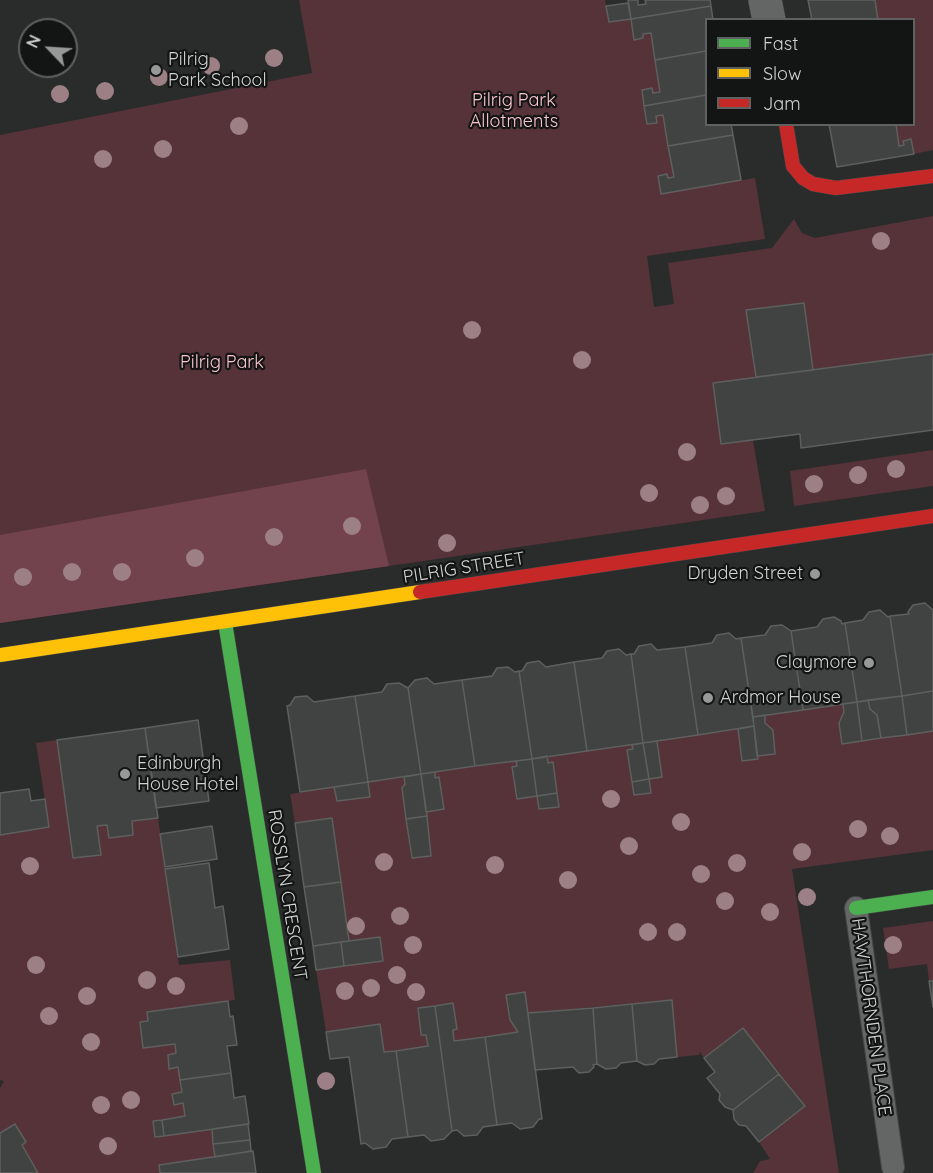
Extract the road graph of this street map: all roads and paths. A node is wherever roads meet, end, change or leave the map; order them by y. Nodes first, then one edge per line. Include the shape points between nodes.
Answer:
1 (765, 0) edge
2 (769, 18) edge
3 (786, 126) edge
4 (933, 176) edge
5 (933, 516) edge
6 (225, 622) junction
7 (0, 655) edge
8 (933, 897) edge
9 (856, 908) joint
10 (893, 1167) dead end
11 (314, 1173) edge

1 - 2 street
3 - 4 street via 793,166 813,184 836,188
5 - 6 street, PILRIG STREET
6 - 7 street, PILRIG STREET
6 - 11 street, ROSSLYN CRESCENT
8 - 9 street, HAWTHORNDEN PLACE
9 - 10 lane, HAWTHORNDEN PLACE

